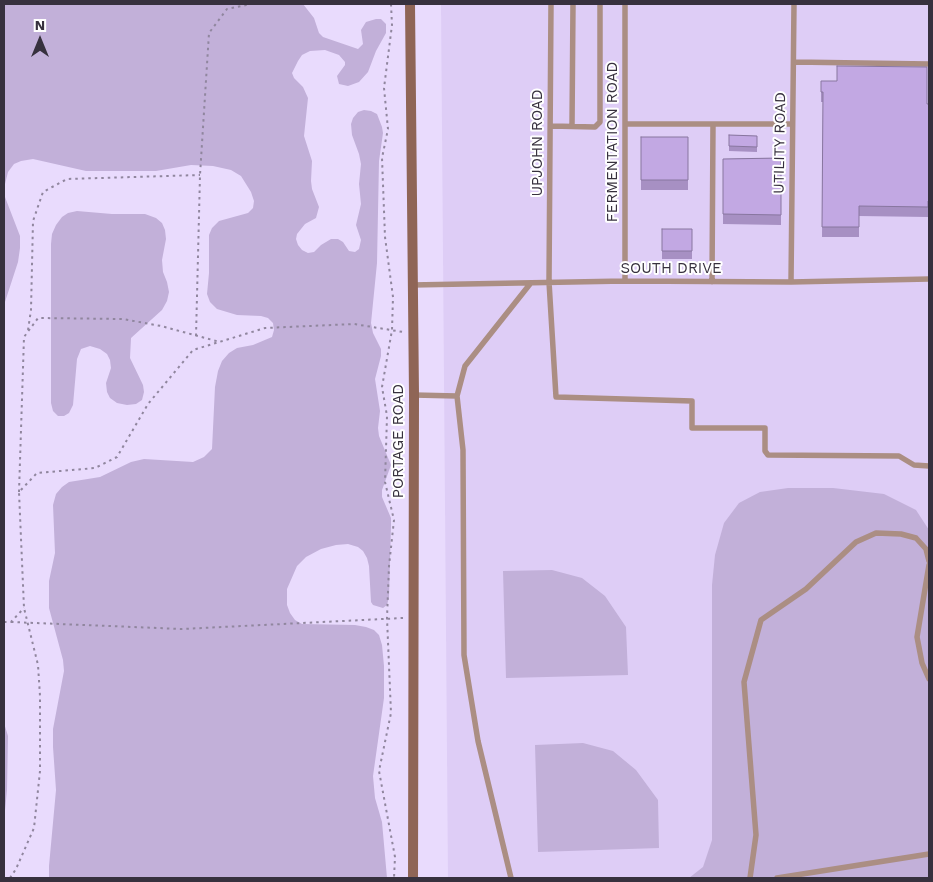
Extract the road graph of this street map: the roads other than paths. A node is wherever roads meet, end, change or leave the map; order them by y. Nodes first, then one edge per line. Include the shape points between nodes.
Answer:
1 (410, 4) edge
2 (551, 4) edge
3 (573, 4) edge
4 (600, 4) edge
5 (625, 4) edge
6 (794, 4) edge
7 (794, 62) junction
8 (929, 64) edge
9 (625, 124) junction
10 (713, 124) junction
11 (792, 124) junction
12 (551, 126) junction
13 (572, 126) junction
14 (929, 279) edge
15 (625, 281) junction
16 (549, 282) junction
17 (712, 282) junction
18 (791, 282) junction
19 (530, 284) junction
20 (412, 285) junction
21 (414, 395) junction
22 (457, 396) junction
23 (929, 466) edge
24 (929, 560) edge
25 (929, 565) edge
26 (929, 679) edge
27 (929, 854) edge
28 (413, 878) edge
29 (511, 878) edge
30 (750, 878) edge
31 (776, 878) edge

1 - 20 main road, PORTAGE ROAD
2 - 12 lane, UPJOHN ROAD
3 - 13 lane
4 - 13 lane via 600,122 595,127
5 - 9 lane, FERMENTATION ROAD
6 - 7 lane, UTILITY ROAD
7 - 8 lane
7 - 11 lane, UTILITY ROAD
9 - 10 lane
9 - 15 lane, FERMENTATION ROAD
10 - 11 lane
10 - 17 lane
11 - 18 lane, UTILITY ROAD
12 - 13 lane
12 - 16 lane, UPJOHN ROAD
14 - 18 lane, SOUTH DRIVE
15 - 16 lane, SOUTH DRIVE
15 - 17 lane, SOUTH DRIVE
16 - 19 lane, SOUTH DRIVE
16 - 23 lane, UPJOHN ROAD via 556,397 692,401 692,428 765,428 765,451 768,455 899,456 914,465
17 - 18 lane, SOUTH DRIVE
19 - 20 lane, SOUTH DRIVE
19 - 22 lane via 465,366
20 - 21 main road, PORTAGE ROAD
21 - 22 lane
21 - 28 main road, PORTAGE ROAD
22 - 29 lane via 463,450 464,655 478,741
24 - 30 lane via 926,549 916,538 876,534 856,542 806,589 761,620 744,682 756,835
25 - 26 lane via 917,637
27 - 31 lane

